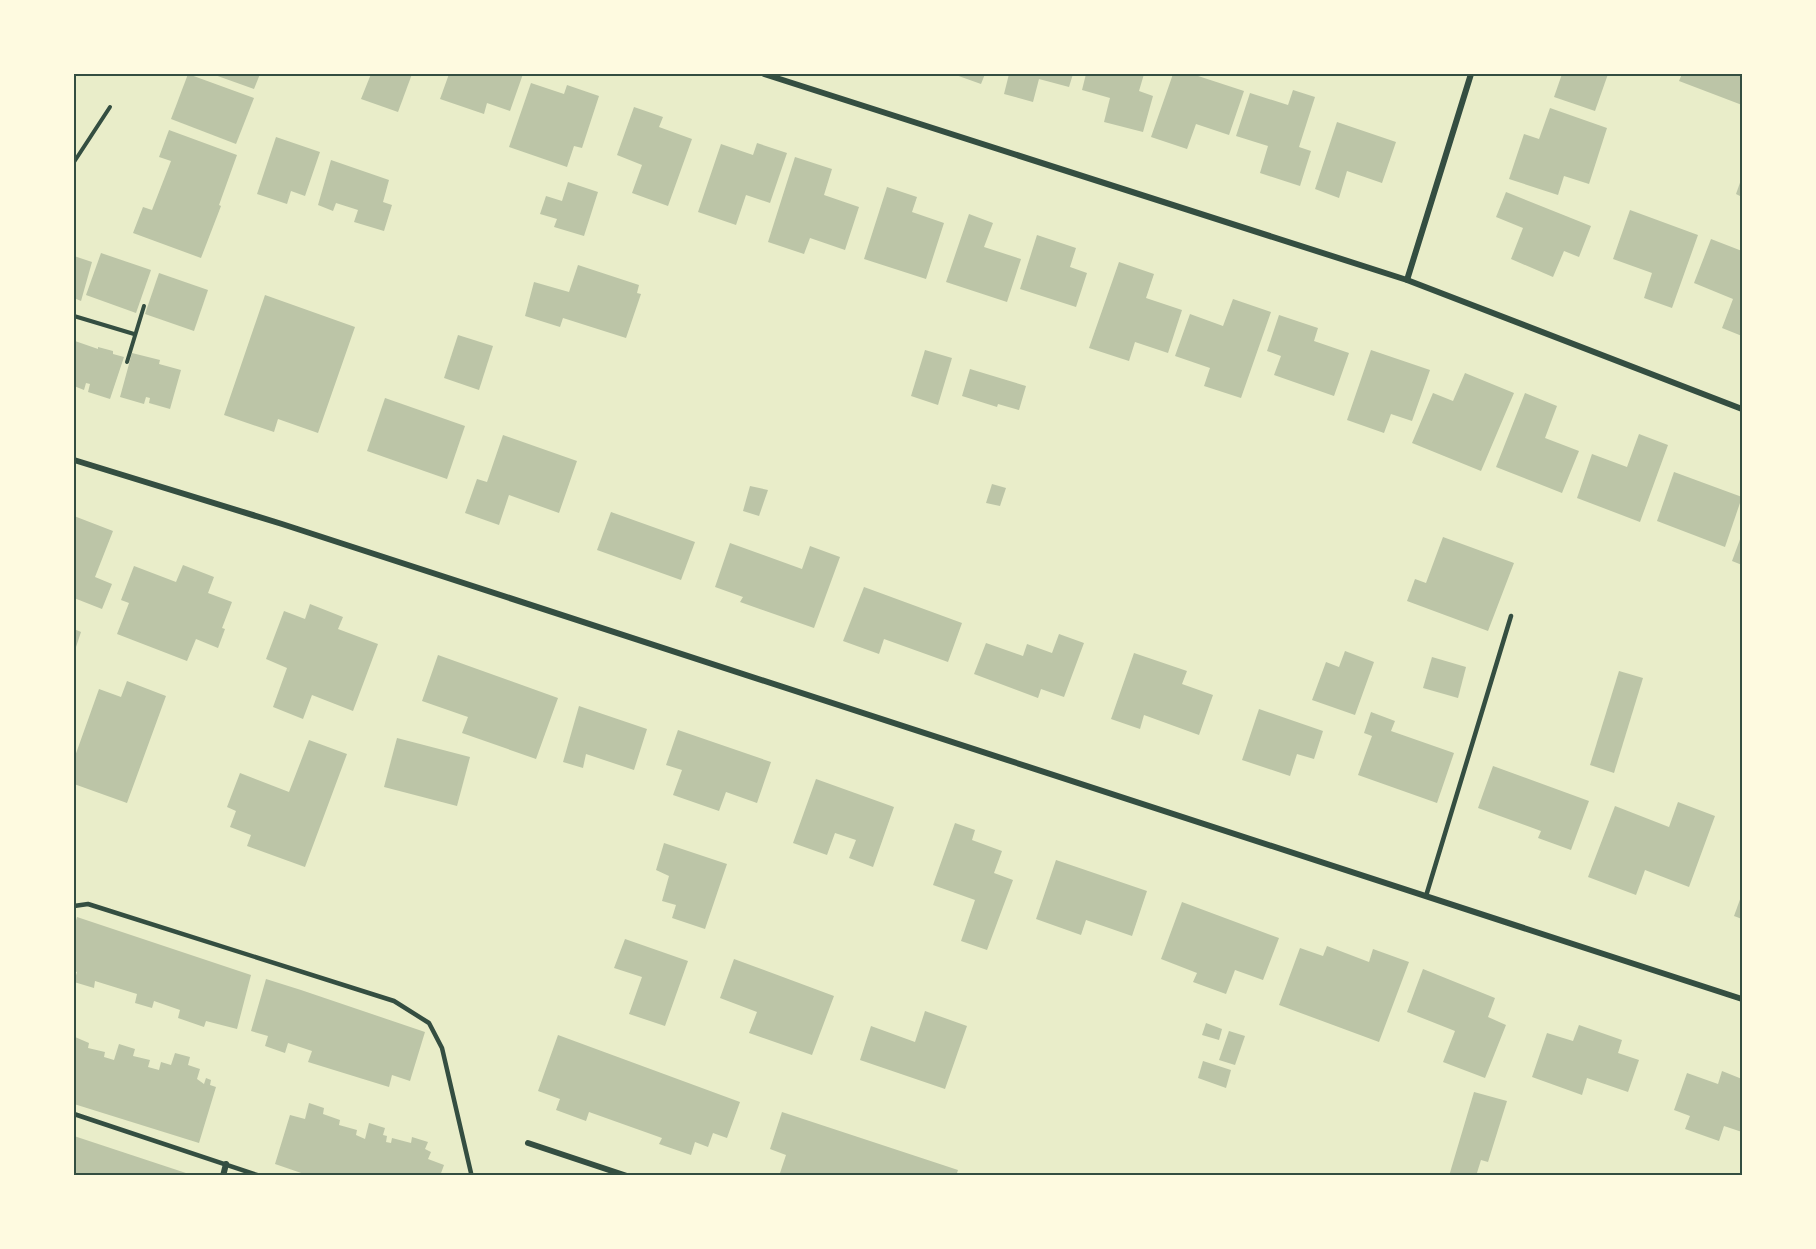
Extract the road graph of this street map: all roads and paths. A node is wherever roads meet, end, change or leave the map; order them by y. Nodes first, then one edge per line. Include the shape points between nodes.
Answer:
1 (764, 74) edge
2 (1471, 74) edge
3 (110, 107) dead end
4 (74, 162) edge
5 (1407, 280) junction
6 (144, 306) dead end
7 (74, 316) edge
8 (134, 334) junction
9 (127, 362) dead end
10 (1743, 409) edge
11 (74, 460) edge
12 (1511, 616) dead end
13 (1426, 896) junction
14 (74, 906) edge
15 (1743, 999) edge
16 (74, 1114) edge
17 (528, 1143) dead end
18 (226, 1164) junction
19 (223, 1176) edge
20 (260, 1176) edge
21 (470, 1176) edge
22 (627, 1176) edge

1 - 5 street
2 - 5 street
3 - 4 path
5 - 10 street
6 - 8 path
7 - 8 path
8 - 9 path
11 - 13 street
12 - 13 lane
13 - 15 street
14 - 21 lane via 88,904 394,1001 429,1023 442,1048
16 - 18 lane
17 - 22 street
18 - 19 street
18 - 20 lane

